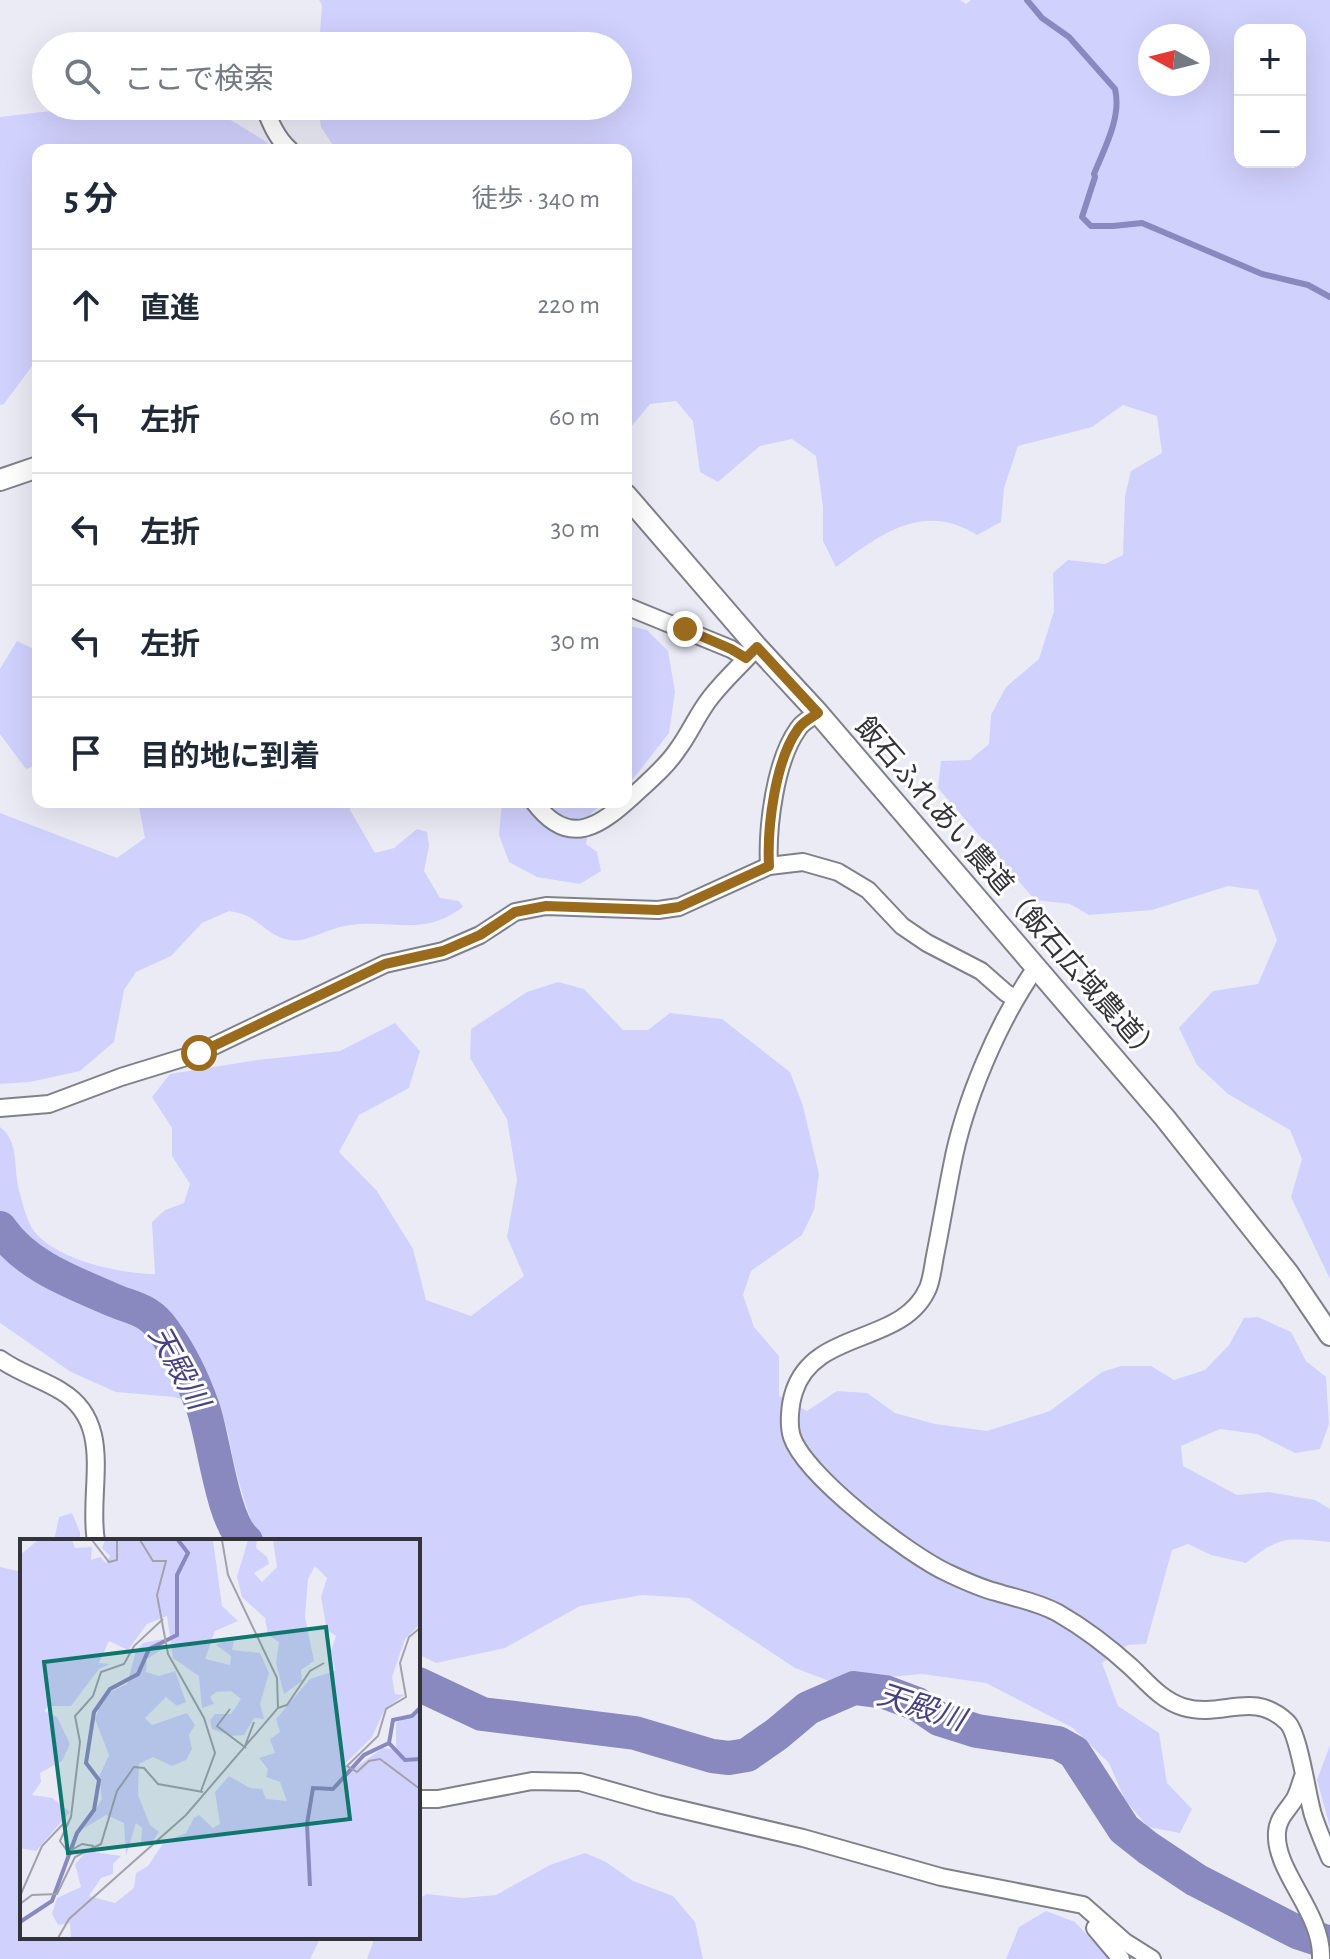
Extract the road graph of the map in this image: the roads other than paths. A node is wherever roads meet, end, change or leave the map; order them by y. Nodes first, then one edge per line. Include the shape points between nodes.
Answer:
1 (270, 120) edge
2 (282, 144) edge
3 (32, 469) edge
4 (0, 480) edge
5 (632, 503) edge
6 (632, 608) edge
7 (752, 653) junction
8 (818, 713) junction
9 (632, 797) edge
10 (539, 808) edge
11 (620, 808) edge
12 (769, 866) junction
13 (1035, 969) junction
14 (1015, 998) junction
15 (8, 1108) edge
16 (1330, 1335) edge
17 (0, 1359) edge
18 (96, 1539) edge
19 (1303, 1777) junction
20 (420, 1799) edge
21 (1330, 1858) edge
22 (1064, 1901) junction
23 (1121, 1959) edge
24 (1152, 1959) edge
25 (1321, 1959) edge

1 - 2 street
3 - 4 street
5 - 7 street, 飯石ふれあい農道（飯石広域農道）
6 - 7 street
7 - 8 street, 飯石ふれあい農道（飯石広域農道）
7 - 9 street via 711,697 678,750
8 - 12 street via 799,727 781,764
8 - 13 street, 飯石ふれあい農道（飯石広域農道）
10 - 11 street via 561,825 583,830
12 - 14 street via 803,862 838,872 868,890 902,926 981,971
12 - 15 street via 679,907 546,906 515,912 480,935 443,951 385,964 199,1053 49,1104
13 - 14 street
13 - 16 street, 飯石ふれあい農道（飯石広域農道） via 1165,1118 1288,1273
14 - 19 street via 964,1115 929,1286 918,1306 896,1322 823,1353 807,1369 794,1391 792,1436 807,1463 894,1541 945,1572 1058,1613 1155,1691 1182,1706 1215,1711 1257,1704 1273,1710 1291,1726
17 - 18 street via 64,1392 84,1413 96,1438
19 - 21 street
19 - 25 street via 1277,1830 1278,1853 1315,1926
20 - 22 street via 532,1781 580,1782 941,1877
22 - 23 street
22 - 24 street via 1083,1905

